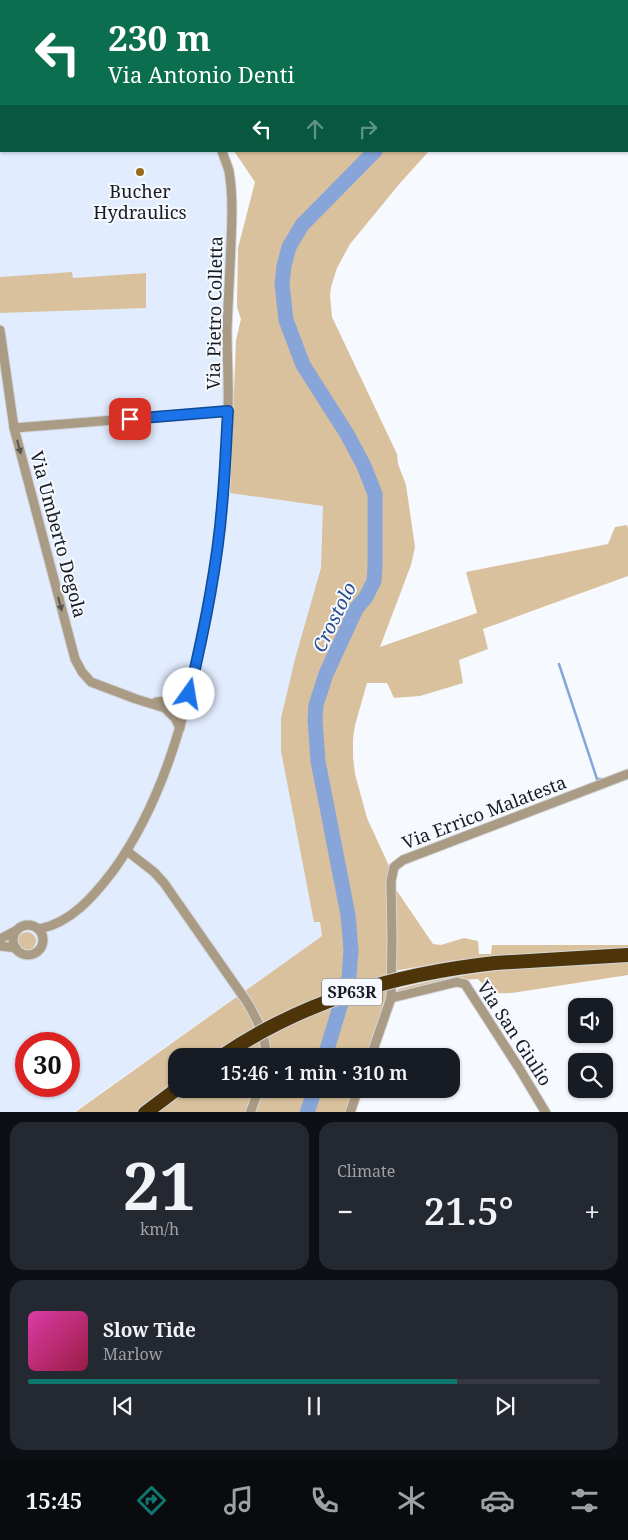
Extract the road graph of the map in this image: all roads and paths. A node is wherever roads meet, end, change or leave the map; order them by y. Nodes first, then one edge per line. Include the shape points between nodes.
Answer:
1 (222, 152) edge
2 (0, 330) edge
3 (228, 411) junction
4 (14, 428) junction
5 (189, 694) junction
6 (148, 702) junction
7 (180, 728) junction
8 (628, 774) edge
9 (127, 851) junction
10 (17, 930) junction
11 (41, 934) junction
12 (0, 939) edge
13 (0, 946) edge
14 (16, 948) junction
15 (628, 955) edge
16 (390, 998) junction
17 (235, 1048) edge
18 (266, 1048) edge
19 (374, 1048) edge
20 (168, 1097) edge
21 (256, 1098) edge
22 (355, 1098) edge
23 (156, 1107) edge
24 (145, 1112) edge
25 (250, 1112) edge
26 (350, 1112) edge
27 (546, 1112) edge

1 - 3 street, Via Pietro Colletta via 233,206 227,330
2 - 4 street, Via Umberto Degola
3 - 4 street
3 - 5 street, Via Pietro Colletta via 222,508 210,595
4 -> 6 street, Via Umberto Degola via 77,664 95,684
5 - 6 street, Via Umberto Degola via 178,700
5 - 7 street, Via Pietro Colletta
6 - 7 street, Via Umberto Degola via 165,708
7 - 9 street, Via Pietro Colletta via 152,803
8 - 16 street, Via Errico Malatesta via 412,856 394,867 391,881
9 - 11 street, Via Pietro Colletta via 92,897
9 - 18 street via 164,883 244,997 255,1015
10 - 11 street via 26,925 32,926
10 - 12 street
10 - 14 street
11 - 14 street via 42,948 34,954 24,955
13 - 14 street
15 - 17 highway, SP63R, bridge via 495,964 412,976 323,1002
16 - 19 street, Via Errico Malatesta
16 - 27 street, Via San Giulio via 457,982 465,984
20 - 23 highway
21 - 25 street
22 - 26 street
23 - 24 highway

